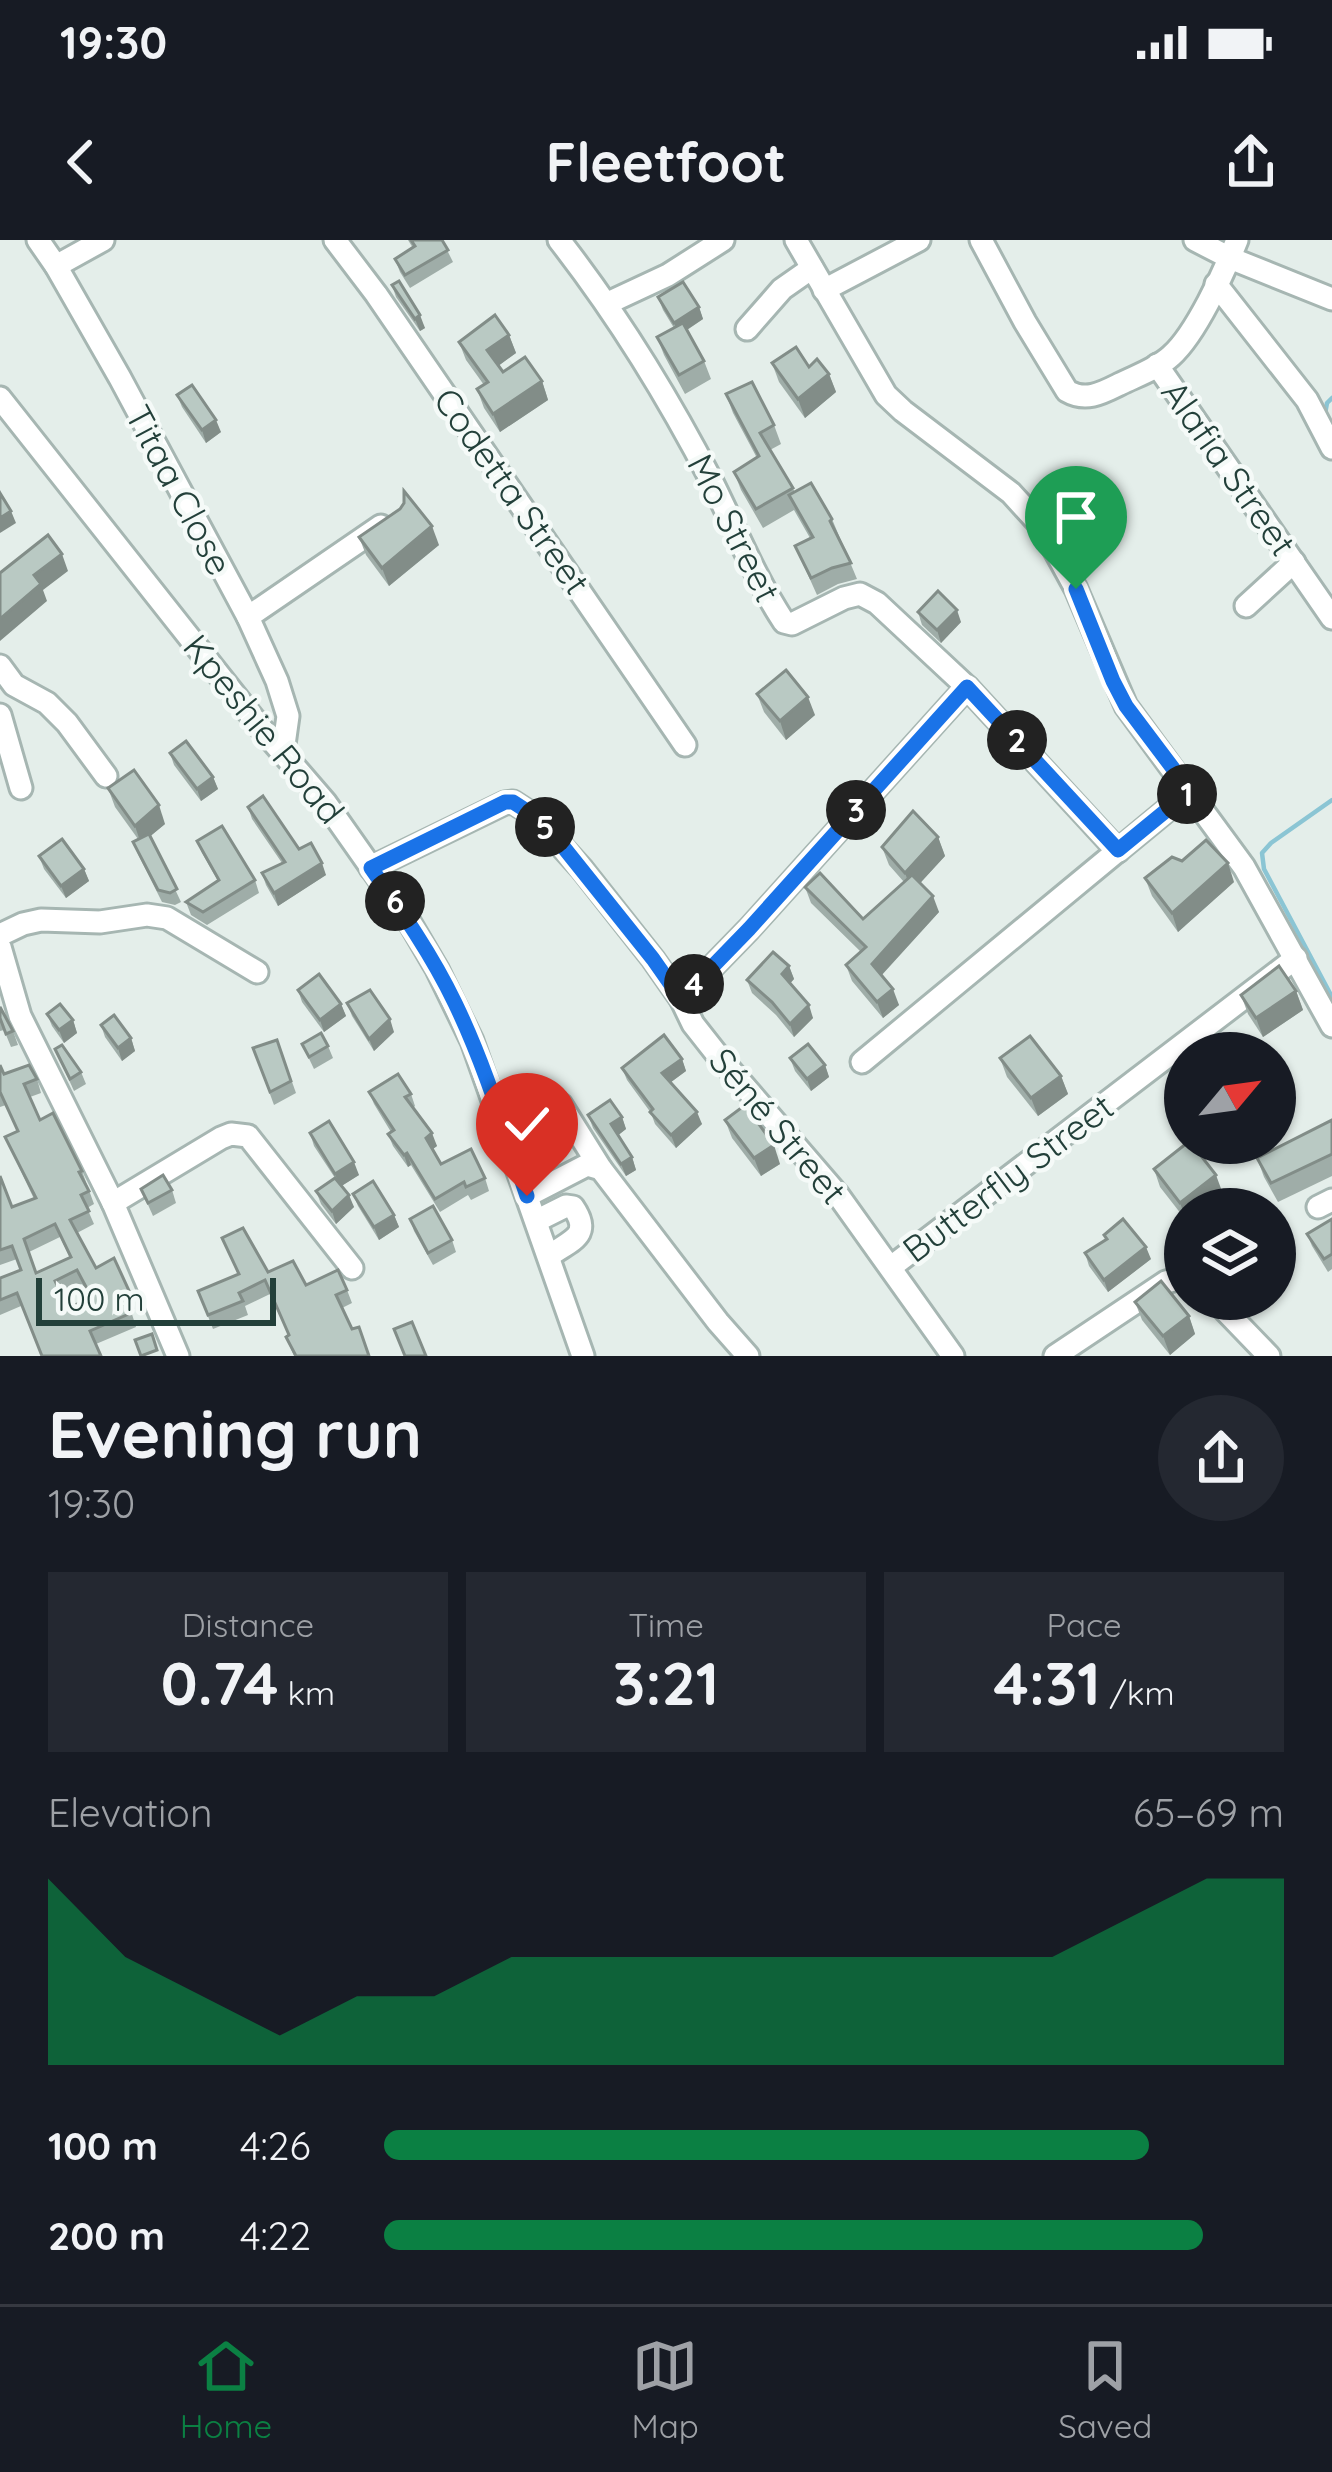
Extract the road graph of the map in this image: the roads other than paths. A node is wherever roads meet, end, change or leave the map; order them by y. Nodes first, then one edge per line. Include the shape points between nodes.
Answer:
1 (38, 240) edge
2 (104, 240) edge
3 (335, 240) edge
4 (559, 240) edge
5 (723, 240) edge
6 (796, 240) edge
7 (919, 240) edge
8 (981, 240) edge
9 (1195, 240) edge
10 (1233, 249) edge
11 (56, 266) junction
12 (812, 268) junction
13 (1216, 284) junction
14 (824, 290) junction
15 (1332, 299) edge
16 (608, 303) junction
17 (747, 329) dead end
18 (1157, 365) junction
19 (0, 398) edge
20 (1332, 448) edge
21 (1092, 488) dead end
22 (397, 516) edge
23 (1042, 527) junction
24 (1294, 562) junction
25 (1246, 606) dead end
26 (248, 617) junction
27 (1332, 618) edge
28 (0, 666) edge
29 (967, 687) junction
30 (7, 691) edge
31 (0, 716) edge
32 (686, 745) dead end
33 (283, 752) junction
34 (106, 776) dead end
35 (21, 788) dead end
36 (1190, 791) junction
37 (1118, 850) junction
38 (371, 868) junction
39 (0, 935) edge
40 (0, 947) edge
41 (1297, 958) junction
42 (257, 972) dead end
43 (681, 999) junction
44 (1332, 1026) edge
45 (862, 1062) dead end
46 (561, 1105) dead end
47 (601, 1169) junction
48 (527, 1196) junction
49 (113, 1203) junction
50 (536, 1221) junction
51 (549, 1256) junction
52 (891, 1267) junction
53 (352, 1268) dead end
54 (1164, 1283) edge
55 (1234, 1320) edge
56 (178, 1356) edge
57 (583, 1356) edge
58 (748, 1356) edge
59 (953, 1356) edge
60 (1054, 1356) edge
61 (1269, 1356) edge

1 - 11 street, Titaa Close
2 - 11 street
3 - 32 street, Codetta Street
4 - 16 street, Mo Street
5 - 16 street
6 - 12 street
7 - 14 street
8 - 18 street, Alafia Street via 1067,391 1092,396
9 - 10 street
10 - 13 street
10 - 15 street
11 - 26 street, Titaa Close
12 - 14 street
12 - 17 street
13 - 18 street via 1182,343
13 - 20 street via 1307,400
14 - 23 street via 886,395
16 - 29 street, Mo Street via 784,622 860,594
18 - 24 street, Alafia Street
19 - 33 street, Kpeshie Road
21 - 23 street
22 - 26 street
23 - 36 street via 1126,706
24 - 25 street
24 - 27 street, Alafia Street
26 - 33 street, Titaa Close via 288,716
28 - 30 street
29 - 37 street, Mo Street
29 - 43 street
30 - 34 street via 46,703
31 - 35 street
33 - 38 street, Kpeshie Road
36 - 37 street
36 - 41 street
37 - 45 street
38 - 43 street, Séné Street via 513,802 565,849
38 - 48 street, Kpeshie Road via 455,1004
39 - 42 street via 41,920 147,915 167,918
40 - 49 street via 20,1016
41 - 44 street
41 - 52 street, Butterfly Street
43 - 52 street, Séné Street via 719,1058
46 - 47 street
47 - 48 street via 587,1165
47 - 58 street
48 - 50 street, Kpeshie Road
49 - 53 street via 221,1138 248,1136
49 - 56 street
50 - 51 street, Kpeshie Road
50 - 51 street via 566,1206 581,1218 580,1233
51 - 57 street, Kpeshie Road
52 - 59 street, Séné Street
54 - 60 street
55 - 61 street

